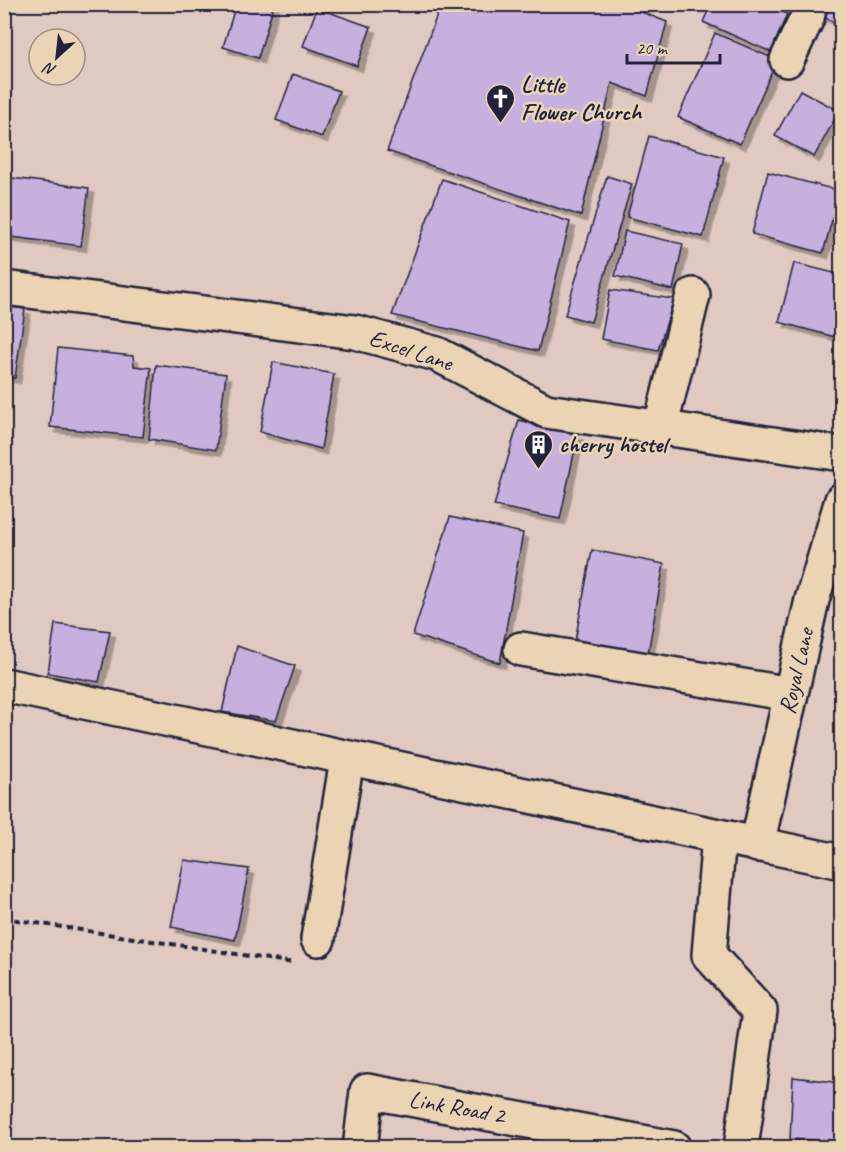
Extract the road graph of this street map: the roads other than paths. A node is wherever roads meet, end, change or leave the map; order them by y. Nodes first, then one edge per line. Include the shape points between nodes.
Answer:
1 (810, 4) edge
2 (787, 60) dead end
3 (4, 288) edge
4 (693, 296) dead end
5 (660, 429) junction
6 (842, 454) edge
7 (842, 500) edge
8 (521, 649) dead end
9 (4, 685) edge
10 (791, 694) junction
11 (347, 759) junction
12 (719, 836) junction
13 (757, 844) junction
14 (842, 862) edge
15 (318, 939) road end
16 (360, 1148) edge
17 (674, 1148) edge
18 (741, 1148) edge

1 - 2 street
3 - 5 street, Excel Lane via 355,332 437,354 546,411
4 - 5 street
5 - 6 street, Excel Lane
7 - 10 street, Royal Lane via 812,600
8 - 10 street
9 - 11 street
10 - 13 street, Royal Lane
11 - 12 street
11 - 15 street
12 - 13 street
12 - 18 street via 709,955 760,1011
13 - 14 street
16 - 17 street, Link Road 2 via 367,1091

